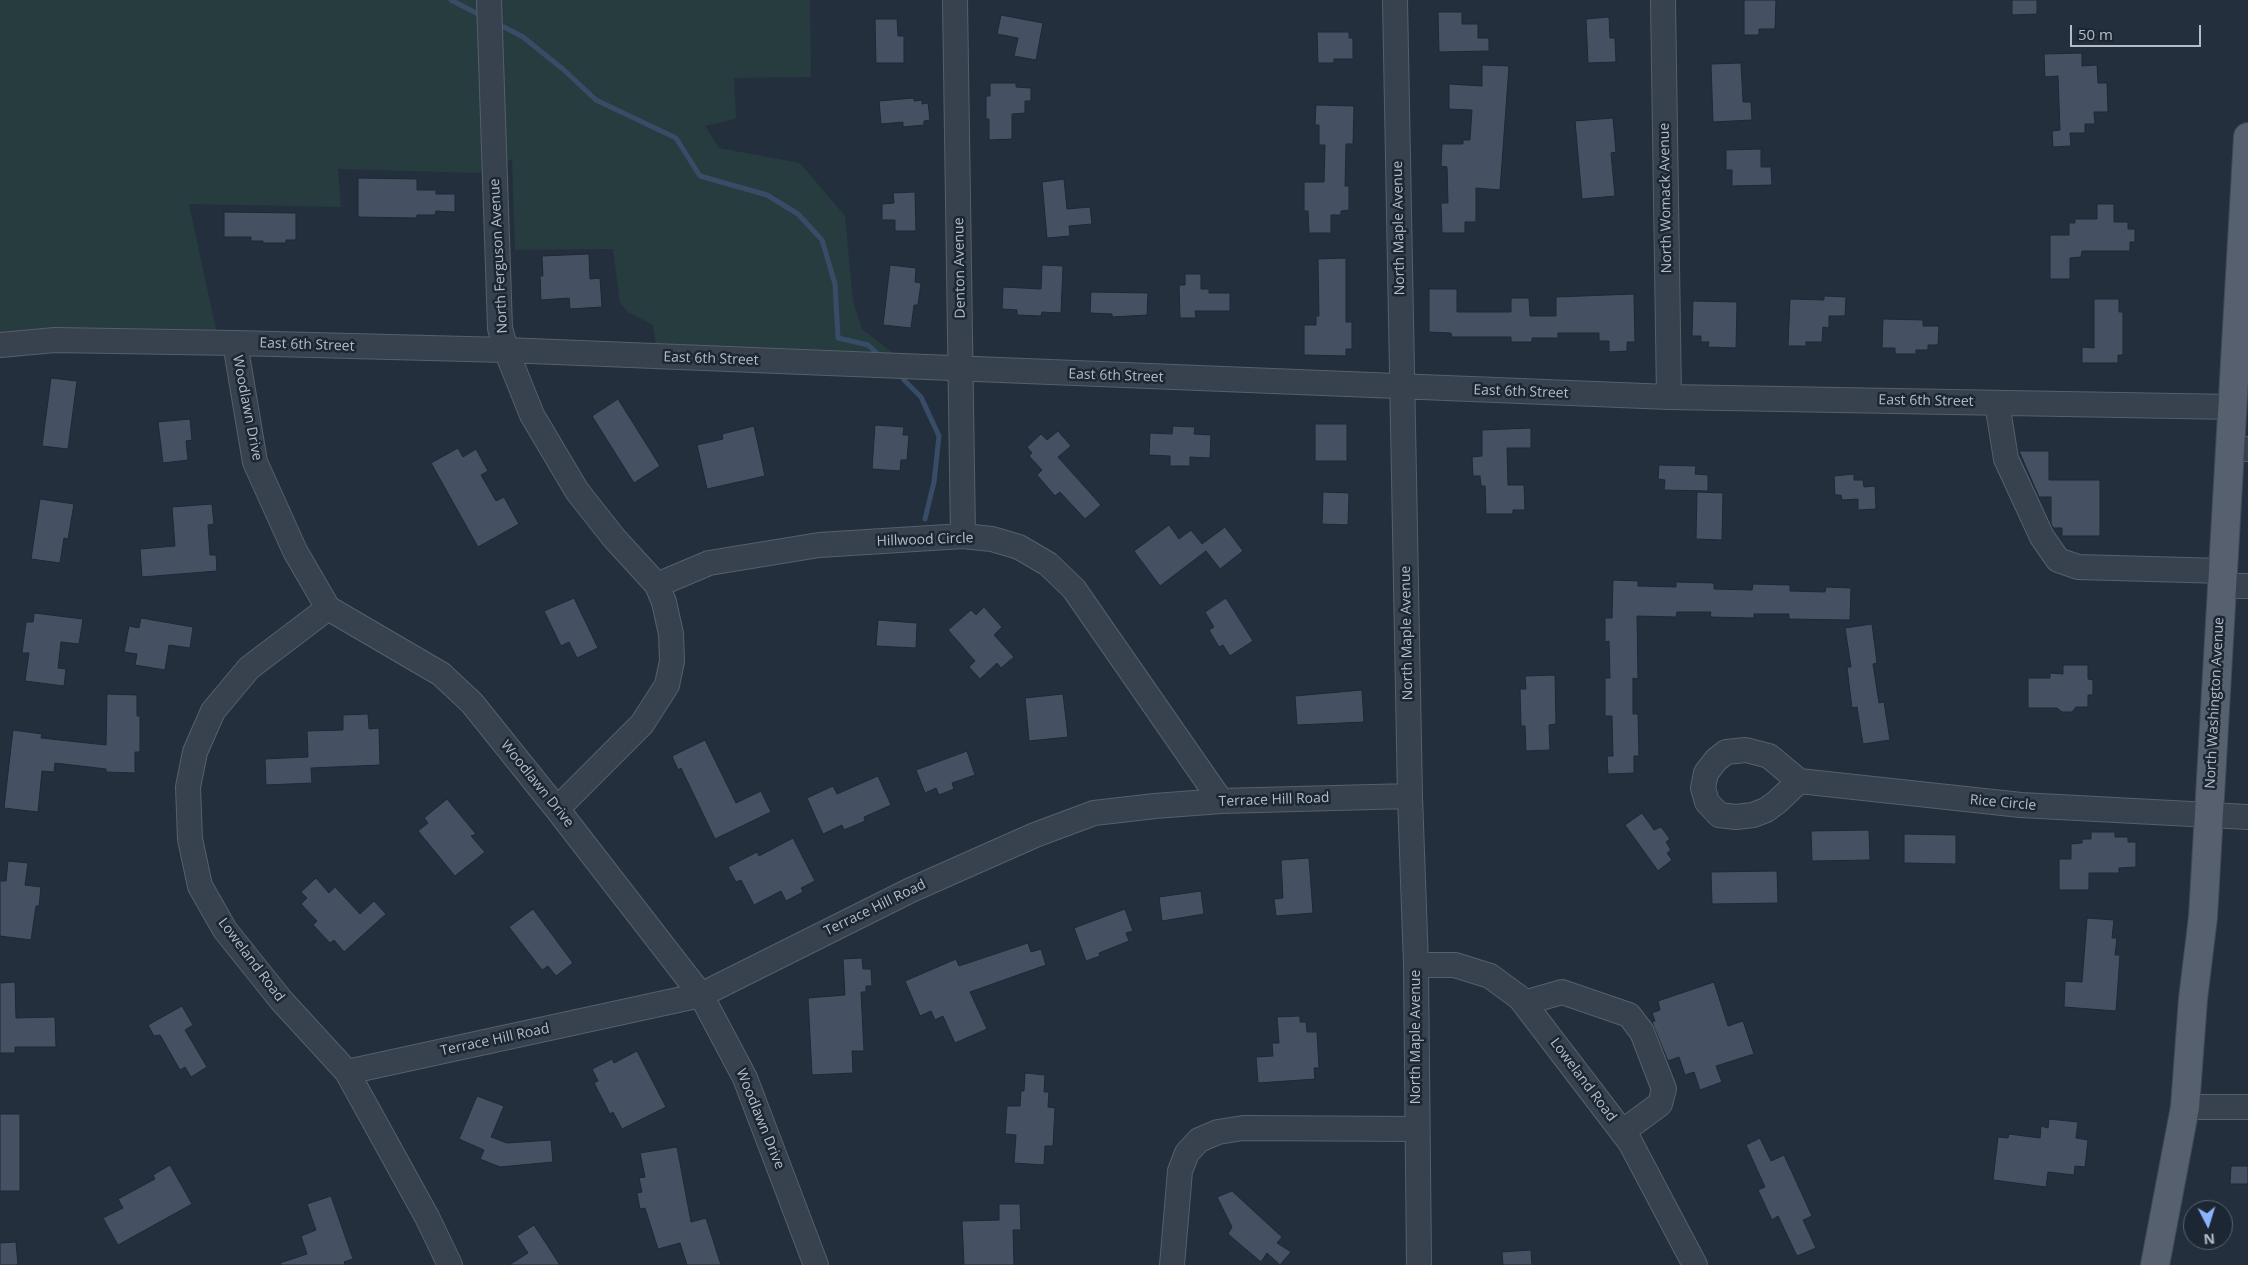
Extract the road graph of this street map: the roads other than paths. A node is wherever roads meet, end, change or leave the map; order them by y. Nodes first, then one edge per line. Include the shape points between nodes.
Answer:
1 (489, 0) edge
2 (955, 0) edge
3 (1395, 0) edge
4 (1663, 0) edge
5 (2248, 137) edge
6 (234, 343) junction
7 (0, 345) edge
8 (506, 350) junction
9 (962, 370) junction
10 (1402, 388) junction
11 (1669, 397) junction
12 (1997, 403) junction
13 (2233, 407) junction
14 (2239, 449) edge
15 (963, 536) junction
16 (2231, 581) edge
17 (657, 585) junction
18 (328, 608) junction
19 (1798, 781) dead end
20 (1410, 796) junction
21 (1221, 801) junction
22 (558, 809) junction
23 (2209, 816) junction
24 (2248, 817) edge
25 (1416, 965) junction
26 (701, 995) junction
27 (1524, 1003) junction
28 (347, 1072) junction
29 (2186, 1106) junction
30 (2248, 1108) edge
31 (1416, 1129) junction
32 (1622, 1132) junction
33 (450, 1265) edge
34 (816, 1265) edge
35 (1172, 1265) edge
36 (1419, 1265) edge
37 (1695, 1265) edge
38 (2155, 1265) edge

1 - 8 street, North Ferguson Avenue via 500,328
2 - 9 street, Denton Avenue
3 - 10 street, North Maple Avenue
4 - 11 street, North Womack Avenue
5 - 13 main road, North Washington Avenue
6 - 7 street, East 6th Street via 54,340
6 - 8 street, East 6th Street
6 - 18 street, Woodlawn Drive via 256,462 295,551
8 - 9 street, East 6th Street
8 - 17 street, North Ferguson Avenue via 532,415 576,491
9 - 10 street, East 6th Street
9 - 15 street, Denton Avenue
10 - 11 street, East 6th Street
10 - 20 street, North Maple Avenue
11 - 12 street, East 6th Street
12 - 13 street, East 6th Street
12 - 16 street via 2006,459 2042,537 2058,560 2078,567
13 - 14 main road, North Washington Avenue
14 - 16 main road, North Washington Avenue
15 - 17 street, Hillwood Circle via 819,545 709,563
15 - 21 street, Hillwood Circle via 992,539 1019,547 1048,564 1074,589
16 - 23 main road, North Washington Avenue
17 - 22 street, North Ferguson Avenue via 671,634 672,661 667,685 642,724
18 - 22 street, Woodlawn Drive via 441,674 472,704
18 - 28 street, Loweland Road via 249,668 213,711 195,752 188,787 190,830 200,886 226,930 281,1000
19 - 23 street, Rice Circle via 2022,805
20 - 21 street, Terrace Hill Road
20 - 25 street, North Maple Avenue
21 - 26 street, Terrace Hill Road via 1094,813 1035,835 911,890
22 - 26 street, Woodlawn Drive
23 - 24 street, Rice Circle
23 - 29 main road, North Washington Avenue
25 - 27 street, Loweland Road via 1455,966 1490,976
25 - 31 street, North Maple Avenue
26 - 28 street, Terrace Hill Road
26 - 34 street, Woodlawn Drive via 745,1078
27 - 32 street, Loweland Road
27 - 32 street via 1562,992 1629,1015 1642,1032 1664,1089 1660,1104
28 - 33 street, Loweland Road
29 - 30 street
29 - 38 main road, North Washington Avenue
31 - 35 street via 1243,1128 1218,1132 1199,1140 1187,1153 1180,1171
31 - 36 street, North Maple Avenue
32 - 37 street, Loweland Road

